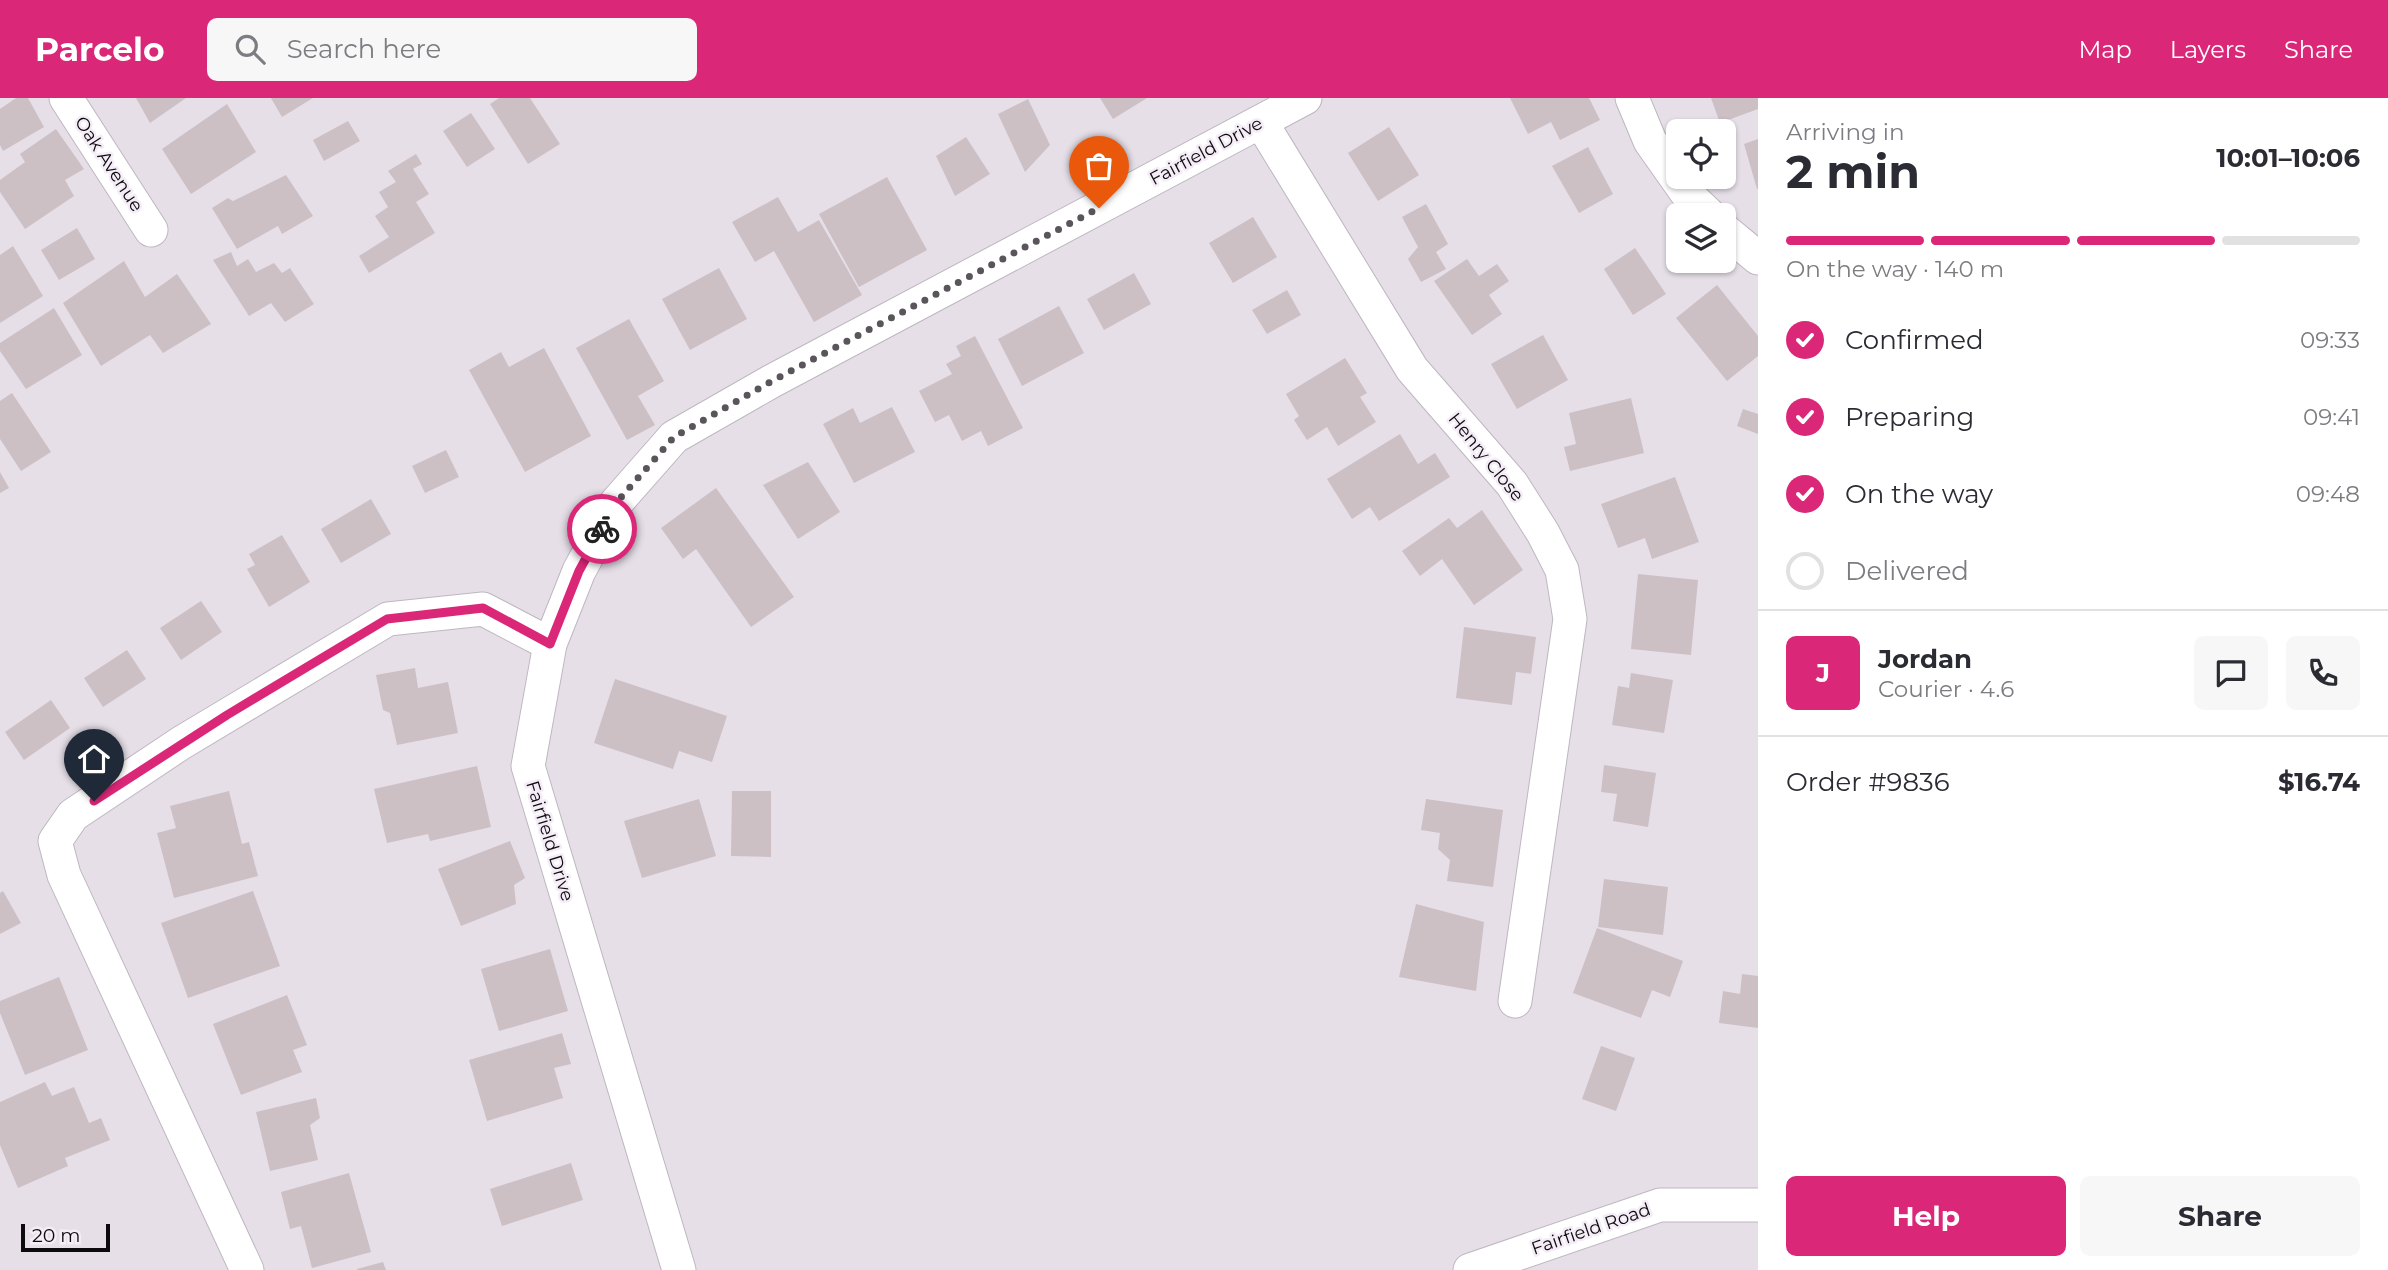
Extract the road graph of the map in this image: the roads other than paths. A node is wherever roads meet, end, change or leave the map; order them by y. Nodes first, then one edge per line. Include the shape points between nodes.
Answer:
1 (66, 98) edge
2 (1304, 98) edge
3 (1632, 98) edge
4 (1261, 122) junction
5 (1696, 203) edge
6 (151, 230) dead end
7 (550, 644) junction
8 (1515, 1001) dead end
9 (1758, 1205) edge
10 (247, 1270) edge
11 (679, 1270) edge
12 (1470, 1270) edge

1 - 6 street, Oak Avenue
2 - 4 street, Fairfield Drive
3 - 5 street via 1650,141
4 - 7 street, Fairfield Drive via 674,437 616,503 579,571
4 - 8 street, Henry Close via 1412,369 1512,484 1562,570 1570,619
7 - 10 street via 483,608 387,619 192,736 73,815 55,841 64,875
7 - 11 street, Fairfield Drive via 528,766
9 - 12 street, Fairfield Road via 1660,1205

